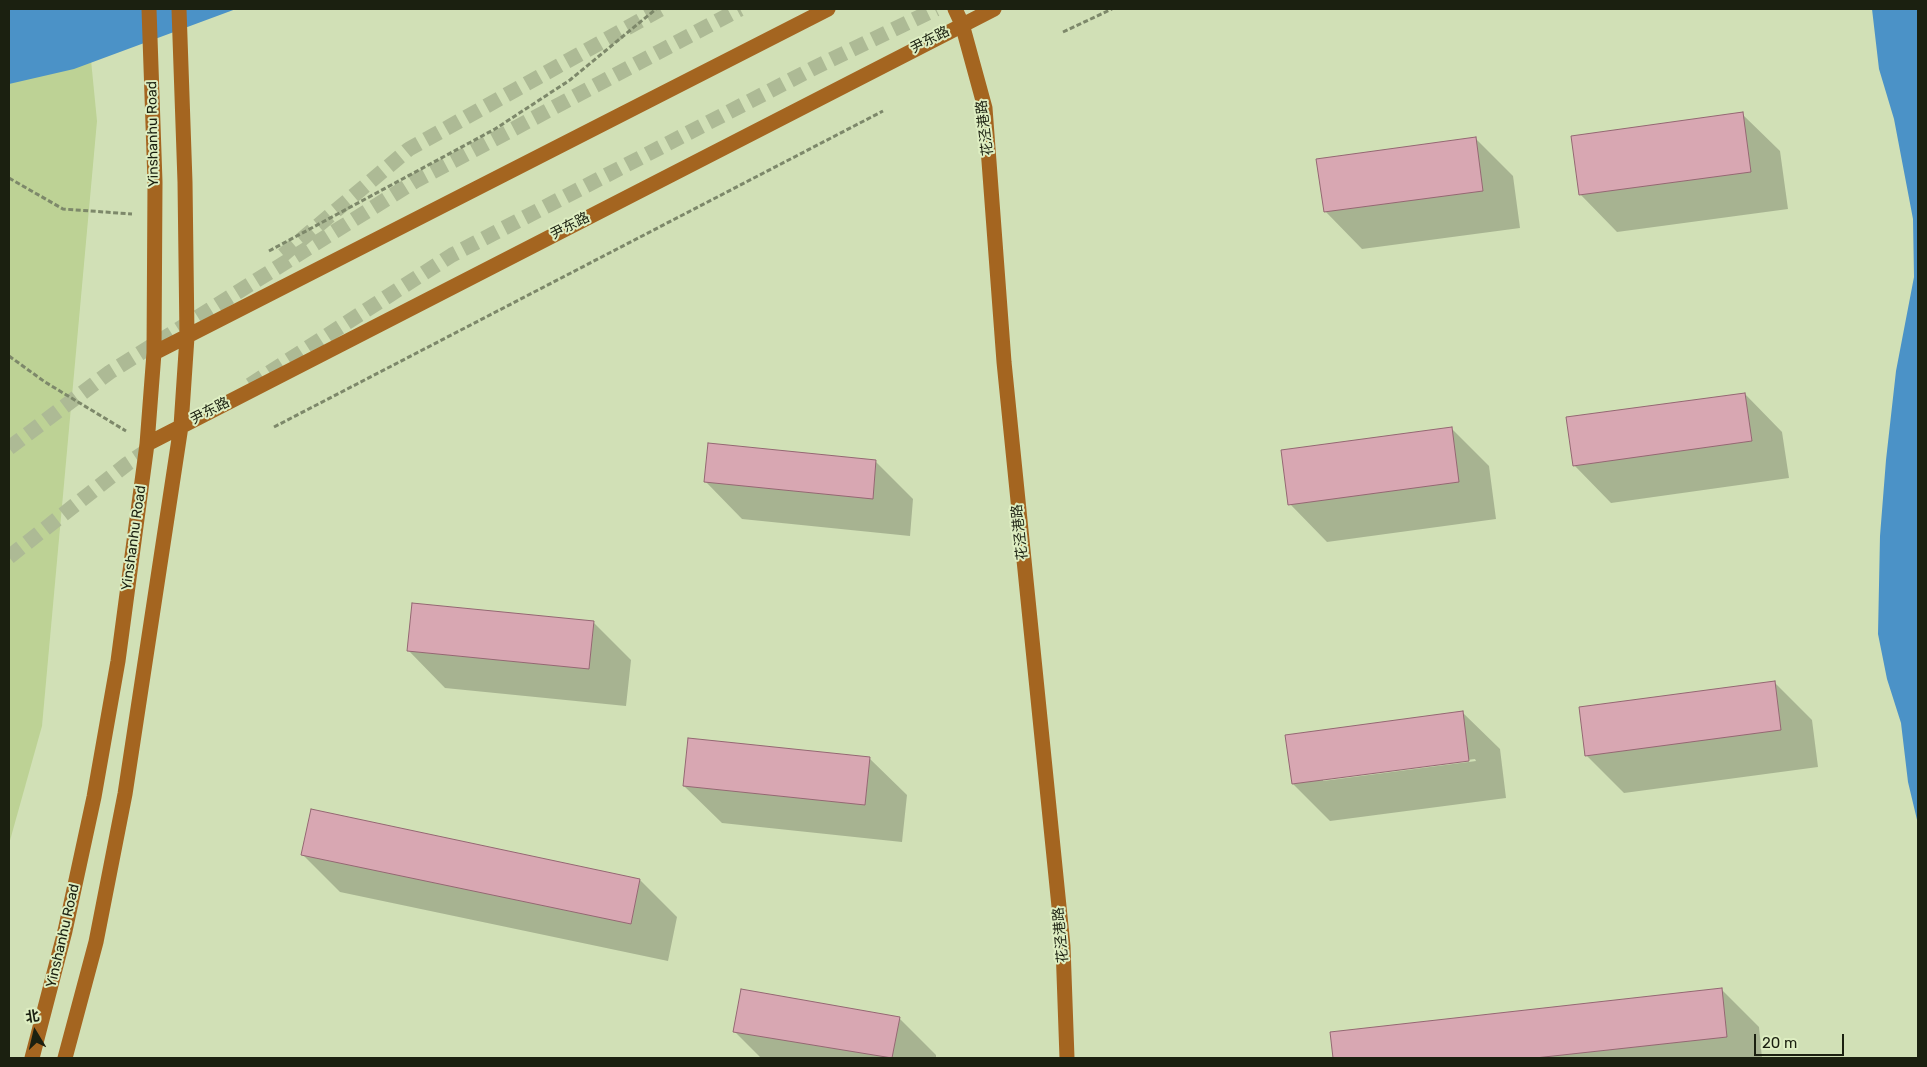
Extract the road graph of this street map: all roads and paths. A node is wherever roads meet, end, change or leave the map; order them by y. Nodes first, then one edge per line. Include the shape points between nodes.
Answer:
1 (149, 9) edge
2 (179, 9) edge
3 (656, 9) edge
4 (828, 9) edge
5 (955, 9) edge
6 (994, 9) edge
7 (1112, 9) edge
8 (962, 24) junction
9 (1063, 32) dead end
10 (883, 111) dead end
11 (9, 178) edge
12 (154, 216) junction
13 (269, 251) dead end
14 (186, 337) junction
15 (154, 353) junction
16 (9, 356) edge
17 (181, 426) junction
18 (274, 427) dead end
19 (147, 444) junction
20 (32, 1058) edge
21 (64, 1058) edge
22 (1067, 1058) edge

1 - 12 main road, Yinshanhu Road
2 - 14 main road
3 - 13 path via 570,80 495,129
4 - 14 main road
5 - 8 main road, 花泾港路
6 - 8 main road, 尹东路
7 - 9 path
8 - 17 main road, 尹东路
8 - 22 main road, 花泾港路 via 985,108 1005,371 1062,946
10 - 18 path
11 - 12 path via 63,209
12 - 15 main road, Yinshanhu Road
14 - 15 main road
14 - 17 main road
15 - 19 main road, Yinshanhu Road
16 - 19 path via 45,382
17 - 19 main road, 尹东路
17 - 21 main road via 125,794 96,942
19 - 20 main road, Yinshanhu Road via 118,661 94,797 65,931

